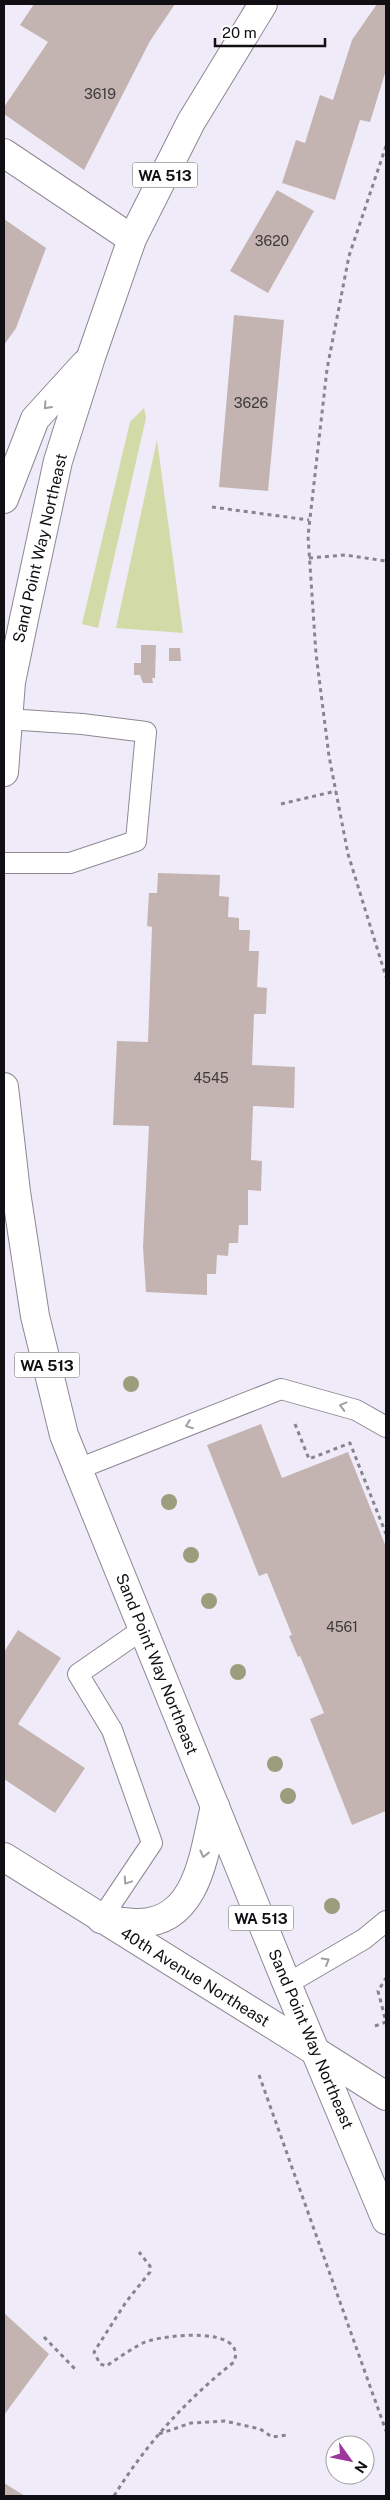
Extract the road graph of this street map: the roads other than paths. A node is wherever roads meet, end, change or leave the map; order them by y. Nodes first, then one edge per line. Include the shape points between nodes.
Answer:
1 (263, 4) edge
2 (4, 153) edge
3 (132, 239) junction
4 (91, 357) junction
5 (4, 499) edge
6 (6, 681) edge
7 (8, 720) junction
8 (4, 772) edge
9 (4, 863) edge
10 (4, 1087) edge
11 (386, 1427) edge
12 (78, 1469) junction
13 (143, 1629) junction
14 (215, 1806) junction
15 (4, 1857) edge
16 (101, 1919) junction
17 (386, 1921) edge
18 (287, 1984) junction
19 (315, 2051) junction
20 (386, 2096) edge
21 (386, 2220) edge

1 - 3 main road, WA 513 via 191,122
2 - 3 main road
3 - 4 main road, WA 513
4 -> 5 main road via 35,420
4 - 6 main road, Sand Point Way Northeast / WA 513 via 58,461
6 - 7 main road, Sand Point Way Northeast / WA 513
7 - 8 main road, Sand Point Way Northeast / WA 513
7 - 9 lane via 146,732 136,841 70,863
10 - 12 main road, Sand Point Way Northeast / WA 513 via 35,1316 64,1435
11 -> 12 lane via 356,1410 281,1389
12 - 13 main road, Sand Point Way Northeast / WA 513
13 - 14 main road, Sand Point Way Northeast / WA 513
13 -> 16 lane via 78,1674 112,1730 152,1843
14 -> 16 main road via 198,1878 189,1896 174,1912 140,1923
14 - 18 main road, Sand Point Way Northeast / WA 513
15 - 16 main road, 40th Avenue Northeast
16 - 19 main road, 40th Avenue Northeast
18 -> 17 lane via 364,1939
18 - 19 main road, Sand Point Way Northeast / WA 513
19 - 20 main road, 40th Avenue Northeast
19 - 21 main road, Sand Point Way Northeast / WA 513

